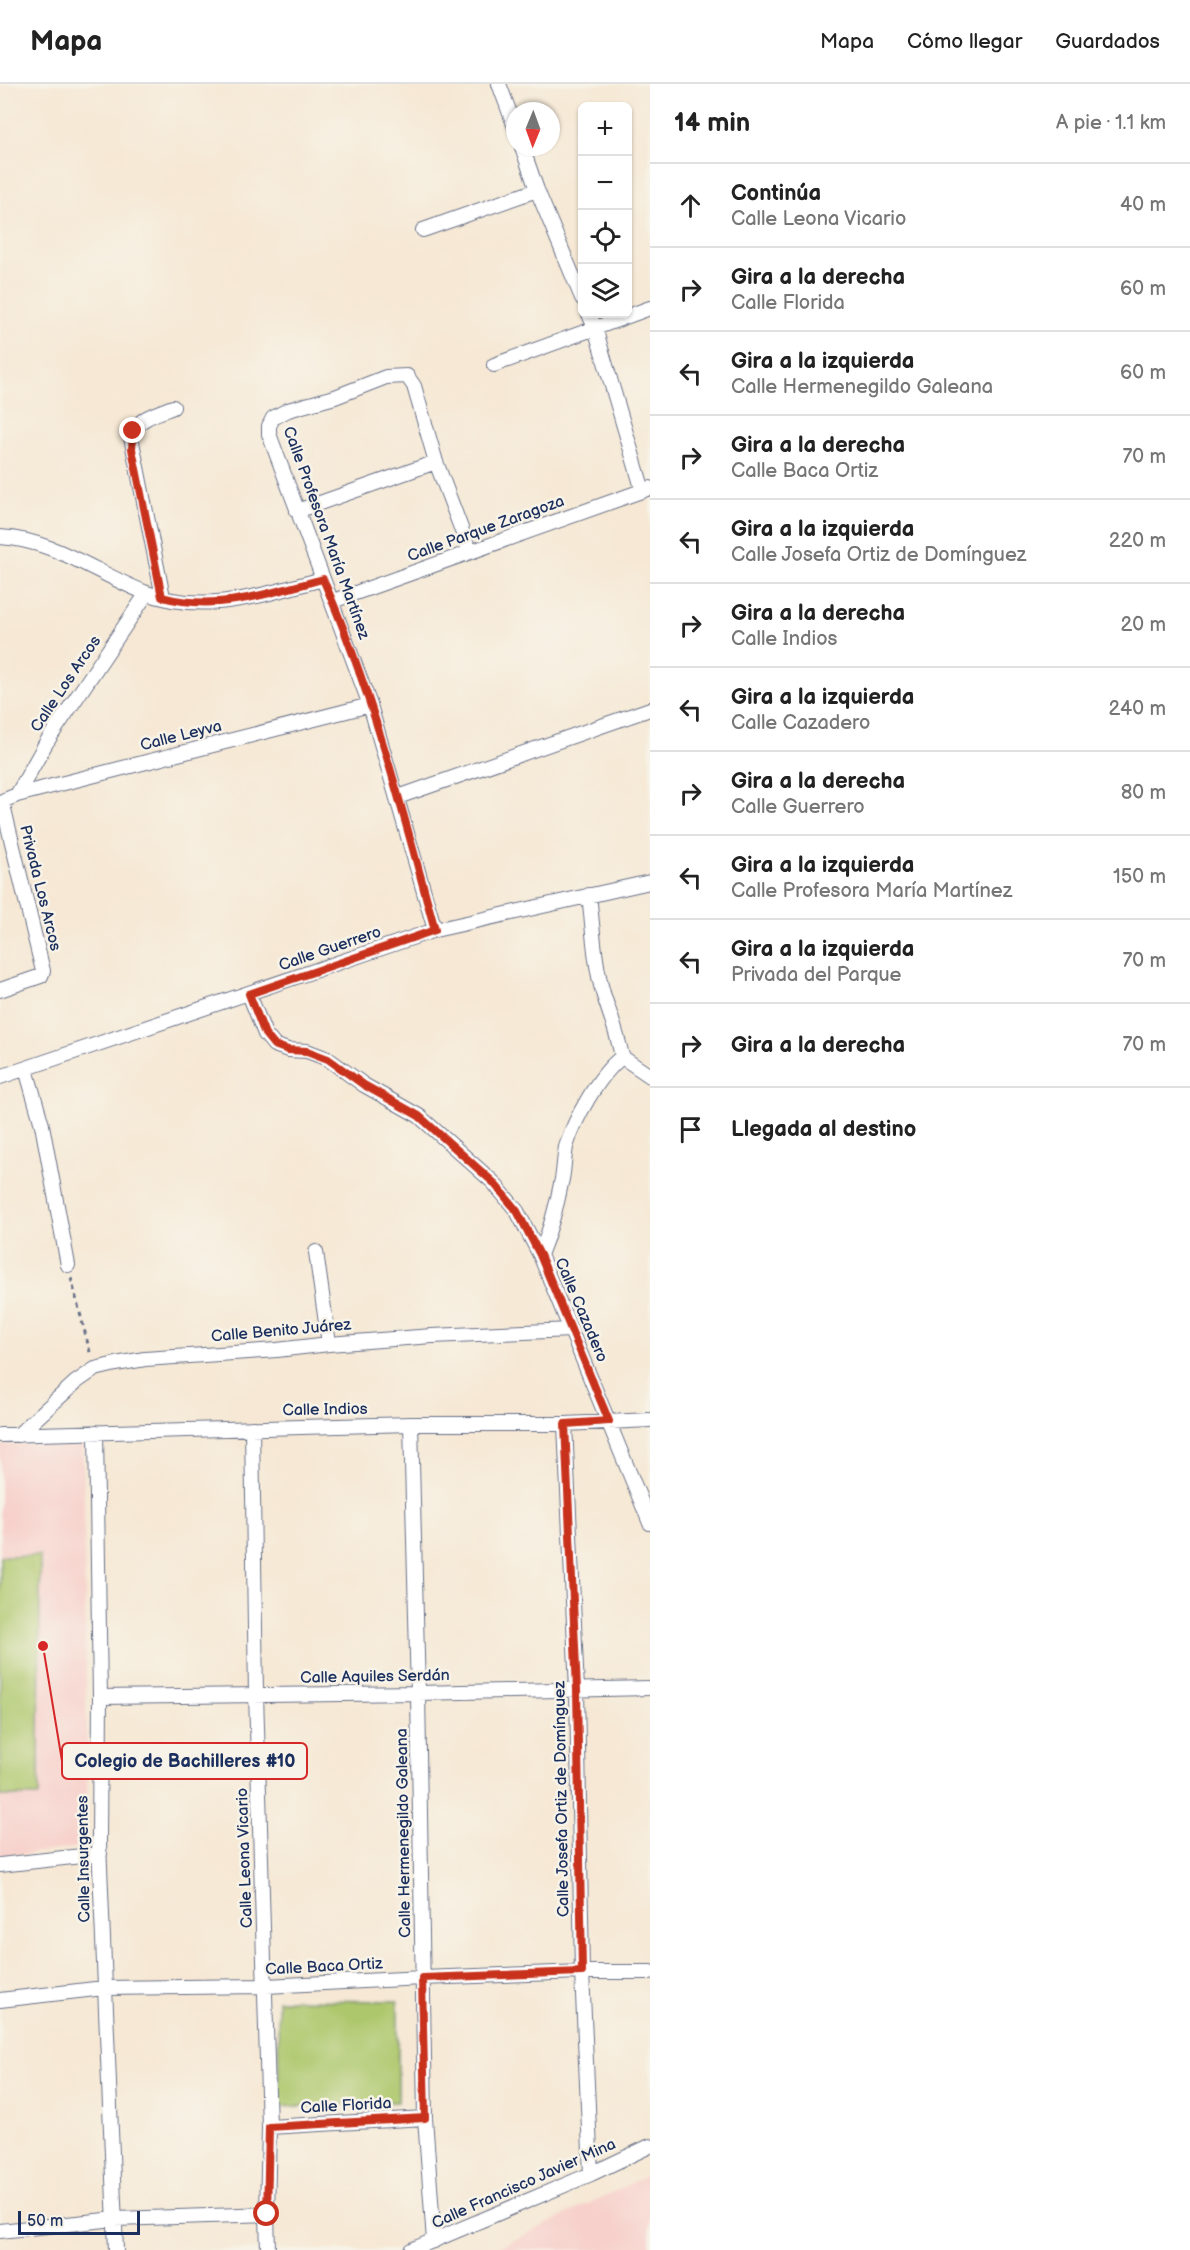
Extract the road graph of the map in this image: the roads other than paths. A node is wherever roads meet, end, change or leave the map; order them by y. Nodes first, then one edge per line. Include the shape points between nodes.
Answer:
1 (499, 84) edge
2 (506, 103) edge
3 (525, 156) edge
4 (537, 190) junction
5 (423, 230) dead end
6 (578, 288) edge
7 (650, 308) edge
8 (591, 318) edge
9 (595, 328) junction
10 (494, 365) dead end
11 (173, 407) dead end
12 (436, 462) junction
13 (647, 490) edge
14 (297, 511) junction
15 (0, 537) edge
16 (470, 552) junction
17 (323, 579) junction
18 (147, 593) junction
19 (162, 597) junction
20 (333, 601) junction
21 (370, 705) junction
22 (650, 709) edge
23 (17, 795) junction
24 (398, 797) junction
25 (1, 801) edge
26 (650, 882) edge
27 (589, 895) junction
28 (435, 930) junction
29 (0, 990) edge
30 (249, 994) junction
31 (622, 1057) junction
32 (26, 1069) junction
33 (1, 1074) edge
34 (650, 1076) edge
35 (316, 1252) dead end
36 (540, 1255) junction
37 (68, 1265) road end
38 (572, 1330) junction
39 (329, 1344) junction
40 (650, 1420) edge
41 (609, 1421) junction
42 (411, 1424) junction
43 (565, 1424) junction
44 (252, 1428) junction
45 (96, 1432) junction
46 (0, 1435) edge
47 (18, 1435) junction
48 (650, 1523) edge
49 (650, 1688) edge
50 (577, 1690) junction
51 (418, 1693) junction
52 (256, 1694) junction
53 (100, 1697) junction
54 (100, 1854) junction
55 (0, 1865) edge
56 (582, 1972) junction
57 (650, 1972) edge
58 (422, 1978) junction
59 (266, 1986) junction
60 (104, 1989) junction
61 (0, 2000) edge
62 (425, 2118) junction
63 (269, 2127) junction
64 (650, 2146) edge
65 (591, 2174) junction
66 (267, 2214) junction
67 (115, 2219) junction
68 (0, 2231) edge
69 (434, 2241) junction
70 (116, 2250) edge
71 (268, 2250) edge
72 (411, 2250) edge

1 - 2 street
3 - 4 street
4 - 5 street
4 - 6 street
7 - 9 street
8 - 9 street
9 - 10 street
9 - 13 street
11 - 19 street via 143,419 131,437
12 - 14 street
12 - 14 street, Calle Profesora María Martínez via 414,386 407,376 380,379 288,410 270,421 269,434
12 - 16 street
13 - 16 street, Calle Parque Zaragoza
14 - 17 street, Calle Profesora María Martínez
15 - 18 street via 58,550
16 - 20 street, Calle Parque Zaragoza
17 - 19 street via 216,603 184,603
17 - 20 street, Calle Profesora María Martínez
18 - 19 street
18 - 23 street, Calle Los Arcos via 46,743
20 - 21 street, Calle Profesora María Martínez
21 - 23 street, Calle Leyva
21 - 24 street, Calle Profesora María Martínez
22 - 24 street
23 - 25 street, Calle Leyva
24 - 28 street, Calle Profesora María Martínez
25 - 29 street, Privada Los Arcos via 43,971 40,977
26 - 27 street, Calle Guerrero
27 - 28 street, Calle Guerrero
27 - 31 street via 599,975
28 - 30 street, Calle Guerrero
30 - 32 street, Calle Guerrero
30 - 36 street, Calle Cazadero via 265,1034 274,1045 328,1059 419,1116 493,1182 517,1211
31 - 34 street
31 - 36 street via 591,1094 570,1138 551,1226
32 - 33 street, Calle Guerrero
32 - 37 street via 42,1125
35 - 39 street
36 - 38 street, Calle Cazadero
38 - 39 street, Calle Benito Juárez
38 - 41 street, Calle Cazadero
39 - 47 street, Calle Benito Juárez via 145,1359 94,1369 65,1390
40 - 41 street, Calle Indios
41 - 43 street, Calle Indios
41 - 48 street, Calle Cazadero
42 - 43 street, Calle Indios
42 - 44 street, Calle Indios
42 - 51 street, Calle Hermenegildo Galeana
43 - 50 street, Calle Josefa Ortiz de Domínguez
44 - 45 street, Calle Indios
44 - 52 street, Calle Leona Vicario
45 - 47 street, Calle Indios
45 - 53 street, Calle Insurgentes
46 - 47 street, Calle Indios
49 - 50 street, Calle Aquiles Serdán
50 - 51 street, Calle Aquiles Serdán
50 - 56 street, Calle Josefa Ortiz de Domínguez
51 - 52 street, Calle Aquiles Serdán
51 - 58 street, Calle Hermenegildo Galeana
52 - 53 street, Calle Aquiles Serdán
52 - 59 street, Calle Leona Vicario
53 - 54 street, Calle Insurgentes
54 - 55 street
54 - 60 street, Calle Insurgentes
56 - 57 street, Calle Baca Ortiz
56 - 58 street, Calle Baca Ortiz
56 - 65 street, Calle Josefa Ortiz de Domínguez
58 - 59 street, Calle Baca Ortiz
58 - 62 street, Calle Hermenegildo Galeana
59 - 60 street, Calle Baca Ortiz
59 - 63 street, Calle Leona Vicario
60 - 61 street, Calle Baca Ortiz
60 - 67 street, Calle Insurgentes
62 - 63 street, Calle Florida
62 - 69 street, Calle Hermenegildo Galeana
63 - 66 street, Calle Leona Vicario
64 - 65 street, Calle Francisco Javier Mina
65 - 69 street, Calle Francisco Javier Mina
66 - 67 street
66 - 71 street, Calle Leona Vicario
67 - 68 street
67 - 70 street, Calle Insurgentes
69 - 72 street, Calle Francisco Javier Mina

